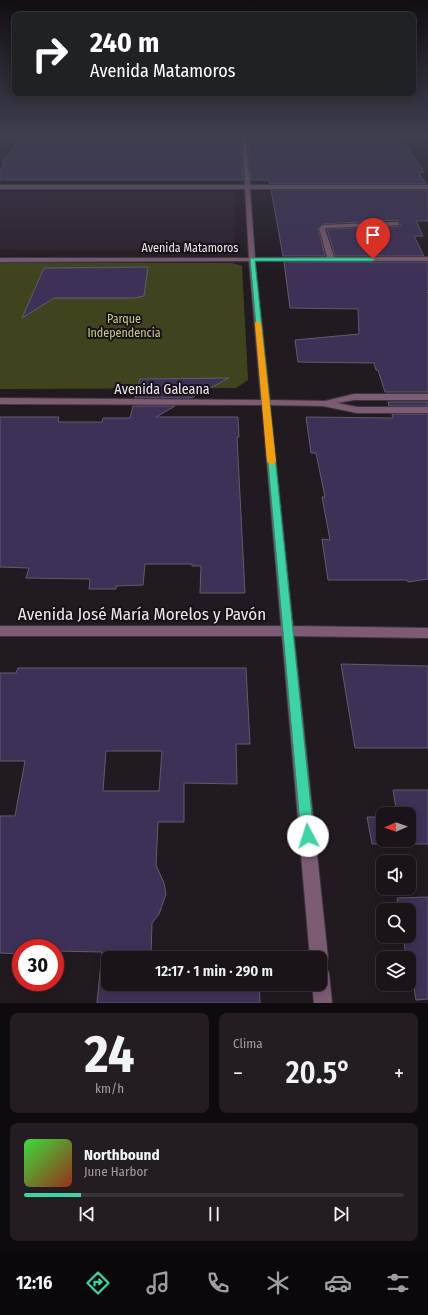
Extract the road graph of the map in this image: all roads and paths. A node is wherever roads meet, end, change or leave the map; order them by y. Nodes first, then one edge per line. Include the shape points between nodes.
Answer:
1 (248, 181) edge
2 (0, 187) edge
3 (248, 187) junction
4 (428, 187) edge
5 (397, 224) dead end
6 (252, 259) junction
7 (331, 259) junction
8 (428, 259) edge
9 (0, 260) edge
10 (428, 397) edge
11 (0, 401) edge
12 (266, 403) junction
13 (323, 403) junction
14 (428, 410) edge
15 (0, 631) edge
16 (289, 631) junction
17 (428, 633) edge
18 (318, 951) edge
19 (322, 991) edge
20 (323, 1003) edge

1 - 3 street
2 - 3 street
3 - 4 street
3 - 6 street
5 - 7 street via 325,226 322,228
6 - 7 street, Avenida Matamoros
6 - 9 street, Avenida Matamoros
6 - 12 street
7 - 8 street, Avenida Matamoros
10 - 13 street, Avenida Galeana via 354,397
11 - 12 street, Avenida Galeana
12 - 13 street, Avenida Galeana
12 - 16 street
13 - 14 street, Avenida Galeana via 357,410
15 - 16 street, Avenida José María Morelos y Pavón
16 - 17 street, Avenida José María Morelos y Pavón
16 - 18 street
19 - 20 street

